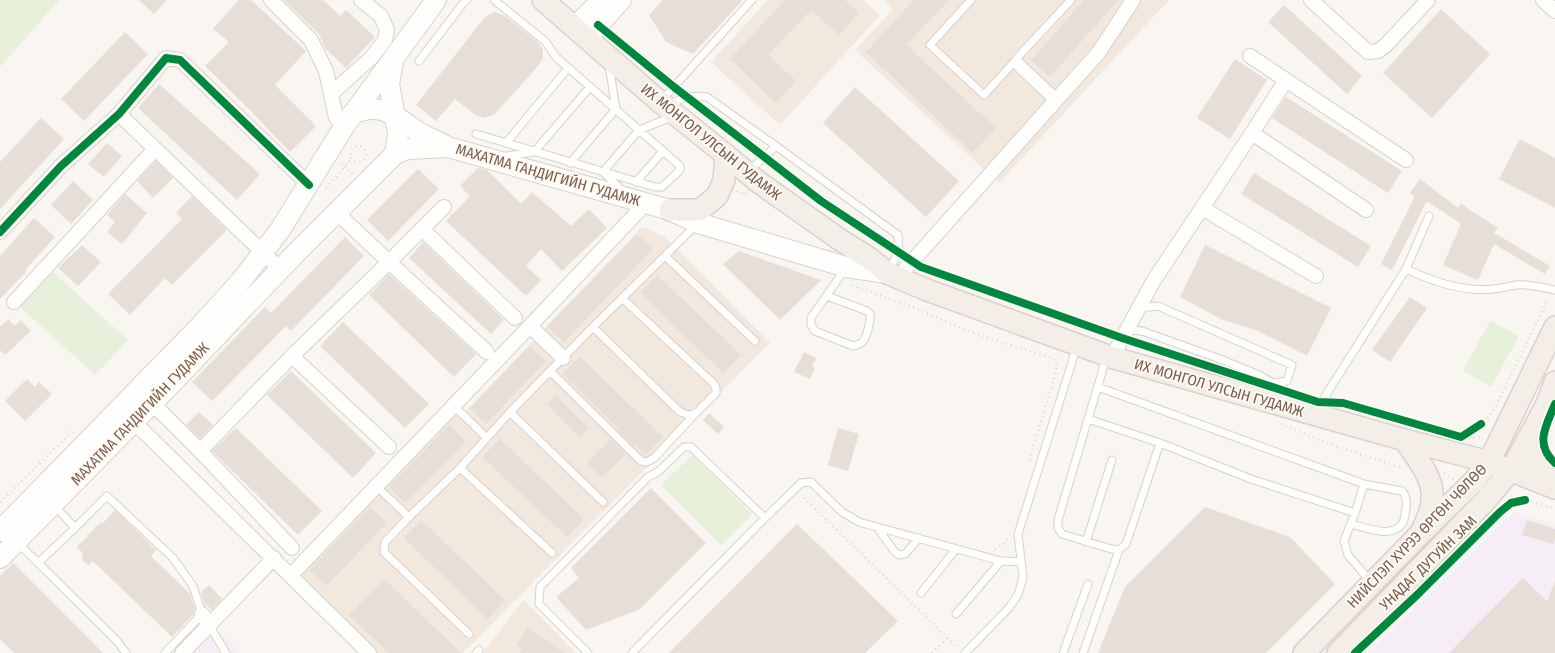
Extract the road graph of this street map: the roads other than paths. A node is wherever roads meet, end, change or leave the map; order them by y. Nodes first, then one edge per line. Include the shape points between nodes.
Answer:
1 (271, 0) edge
2 (361, 0) edge
3 (436, 0) edge
4 (467, 0) edge
5 (494, 0) edge
6 (543, 0) edge
7 (602, 0) edge
8 (621, 0) edge
9 (752, 0) edge
10 (971, 0) edge
11 (1071, 0) edge
12 (1133, 0) edge
13 (1311, 0) edge
14 (1428, 0) edge
15 (1543, 0) edge
16 (1555, 11) edge
17 (581, 32) junction
18 (1250, 56) dead end
19 (607, 57) junction
20 (394, 58) junction
21 (419, 62) dead end
22 (568, 68) junction
23 (1286, 80) junction
24 (590, 87) junction
25 (331, 94) junction
26 (1056, 100) junction
27 (668, 108) junction
28 (616, 110) junction
29 (118, 114) junction
30 (395, 114) junction
31 (348, 120) junction
32 (639, 130) junction
33 (1252, 133) junction
34 (476, 134) dead end
35 (506, 143) junction
36 (776, 146) junction
37 (448, 147) junction
38 (155, 149) junction
39 (663, 150) junction
40 (534, 152) junction
41 (395, 154) junction
42 (726, 155) junction
43 (491, 159) junction
44 (1406, 160) dead end
45 (570, 163) junction
46 (603, 172) junction
47 (747, 173) junction
48 (309, 185) junction
49 (638, 195) junction
50 (444, 208) dead end
51 (1202, 208) junction
52 (670, 210) junction
53 (1366, 210) dead end
54 (336, 212) junction
55 (1429, 216) dead end
56 (698, 223) junction
57 (422, 229) junction
58 (0, 232) edge
59 (263, 252) junction
60 (666, 256) junction
61 (389, 262) junction
62 (280, 269) junction
63 (1406, 269) junction
64 (842, 274) junction
65 (892, 275) junction
66 (1316, 276) dead end
67 (1554, 290) edge
68 (826, 296) junction
69 (622, 298) junction
70 (14, 302) dead end
71 (1139, 308) junction
72 (515, 318) dead end
73 (530, 326) junction
74 (592, 327) junction
75 (1555, 327) edge
76 (1126, 330) junction
77 (755, 341) dead end
78 (1076, 345) junction
79 (487, 352) dead end
80 (292, 356) junction
81 (1109, 357) junction
82 (563, 358) junction
83 (550, 371) junction
84 (1555, 382) edge
85 (1098, 387) junction
86 (151, 402) junction
87 (1547, 404) junction
88 (454, 406) junction
89 (510, 412) junction
90 (696, 413) junction
91 (1314, 415) junction
92 (1088, 419) junction
93 (133, 421) junction
94 (487, 438) junction
95 (1405, 440) junction
96 (1160, 442) junction
97 (389, 447) dead end
98 (200, 451) junction
99 (1112, 460) dead end
100 (1489, 462) junction
101 (460, 468) junction
102 (1510, 470) junction
103 (1364, 484) junction
104 (1555, 484) edge
105 (376, 486) junction
106 (1555, 488) edge
107 (602, 502) dead end
108 (53, 504) junction
109 (1355, 513) junction
110 (409, 517) junction
111 (765, 518) junction
112 (1351, 524) junction
113 (877, 527) junction
114 (75, 528) junction
115 (5, 530) edge
116 (1420, 534) junction
117 (919, 538) junction
118 (1086, 542) junction
119 (292, 548) dead end
120 (956, 549) junction
121 (1119, 550) junction
122 (552, 553) dead end
123 (0, 558) edge
124 (274, 558) junction
125 (1001, 561) junction
126 (1021, 562) junction
127 (38, 563) junction
128 (291, 575) junction
129 (1372, 583) junction
130 (1088, 584) dead end
131 (921, 593) dead end
132 (956, 614) dead end
133 (205, 619) junction
134 (470, 634) dead end
135 (126, 653) edge
136 (165, 653) edge
137 (182, 653) edge
138 (226, 653) edge
139 (369, 653) edge
140 (588, 653) edge
141 (632, 653) edge
142 (965, 653) edge
143 (1063, 653) edge
144 (1083, 653) edge
145 (1304, 653) edge
146 (1338, 653) edge

1 - 25 street via 311,40 326,71
2 - 25 street via 381,16 387,30 386,40
3 - 20 main road, МАХАТМА ГАНДИГИЙН ГУДАМЖ
4 - 21 lane
5 - 22 lane via 545,41 556,58
6 - 17 main road, ИХ МОНГОЛ УЛСЫН ГУДАМЖ
7 - 17 main road
8 - 17 main road
9 - 27 lane
10 - 26 lane via 930,45 984,95 1013,64
11 - 26 lane via 1016,59
12 - 26 street via 1099,52
13 - 14 street via 1368,52 1378,51 1386,45
15 - 16 street
17 - 19 main road, ИХ МОНГОЛ УЛСЫН ГУДАМЖ
18 - 23 street
19 - 27 main road, ИХ МОНГОЛ УЛСЫН ГУДАМЖ
19 - 28 lane
20 - 30 main road via 389,84
20 - 31 main road, МАХАТМА ГАНДИГИЙН ГУДАМЖ
22 - 24 lane
22 - 35 lane
23 - 33 street
23 - 44 street
24 - 28 lane
24 - 40 lane
25 - 31 street via 336,118
26 - 65 street via 907,267
27 - 32 lane
27 - 36 lane via 687,97 707,97
27 - 42 main road, ИХ МОНГОЛ УЛСЫН ГУДАМЖ
28 - 32 lane
28 - 45 lane
29 - 38 street
29 - 48 street via 166,58 180,60
29 - 58 street via 61,166
30 - 31 main road via 364,109
30 - 37 main road via 420,133
30 - 41 main road via 398,133
31 - 48 main road, МАХАТМА ГАНДИГИЙН ГУДАМЖ
32 - 39 lane
32 - 46 lane
33 - 51 street
33 - 53 street
34 - 35 lane
35 - 40 lane
36 - 47 lane
36 - 65 lane via 898,235 899,248
37 - 41 main road, МАХАТМА ГАНДИГИЙН ГУДАМЖ via 408,149
37 - 43 main road, МАХАТМА ГАНДИГИЙН ГУДАМЖ
38 - 59 street
38 - 70 street
39 - 49 lane
39 - 49 lane via 680,166 680,170 662,187
40 - 43 lane
40 - 45 lane
41 - 54 main road, МАХАТМА ГАНДИГИЙН ГУДАМЖ
42 - 47 main road, ИХ МОНГОЛ УЛСЫН ГУДАМЖ
42 - 52 main road via 724,180 717,196 700,210
43 - 49 main road, МАХАТМА ГАНДИГИЙН ГУДАМЖ
45 - 46 lane
46 - 49 lane
46 - 49 lane
47 - 65 main road, ИХ МОНГОЛ УЛСЫН ГУДАМЖ
48 - 59 main road, МАХАТМА ГАНДИГИЙН ГУДАМЖ
49 - 52 main road, МАХАТМА ГАНДИГИЙН ГУДАМЖ
49 - 73 street
50 - 57 street
51 - 66 street
51 - 71 street
52 - 56 main road, ИХ МОНГОЛ УЛСЫН ГУДАМЖ
54 - 61 street
54 - 62 main road, МАХАТМА ГАНДИГИЙН ГУДАМЖ
55 - 63 lane
56 - 60 lane
56 - 64 main road, ИХ МОНГОЛ УЛСЫН ГУДАМЖ
57 - 61 street
57 - 72 street
59 - 62 street
59 - 115 main road, МАХАТМА ГАНДИГИЙН ГУДАМЖ via 204,322
60 - 69 lane
60 - 77 lane
61 - 79 street
61 - 80 street
62 - 86 main road, МАХАТМА ГАНДИГИЙН ГУДАМЖ
63 - 67 lane via 1447,285 1493,289 1516,285
63 - 91 lane
64 - 65 main road, ИХ МОНГОЛ УЛСЫН ГУДАМЖ
64 - 68 lane
65 - 78 main road, ИХ МОНГОЛ УЛСЫН ГУДАМЖ
68 - 68 lane via 811,318 815,331 853,346 864,341 870,314
69 - 74 lane
69 - 90 lane via 713,383 716,393
71 - 76 street
71 - 76 lane via 1158,306 1292,365 1287,381 1273,383 1220,359 1142,331
73 - 82 street
73 - 88 street
74 - 82 lane
74 - 90 lane via 680,412
75 - 100 main road, НИЙСЛЭЛ ХҮРЭЭ ӨРГӨН ЧӨЛӨӨ
76 - 81 street
78 - 81 main road, ИХ МОНГОЛ УЛСЫН ГУДАМЖ
78 - 126 lane via 1018,534
80 - 97 street
80 - 98 street
81 - 85 lane
81 - 91 main road, ИХ МОНГОЛ УЛСЫН ГУДАМЖ
82 - 83 lane
83 - 89 lane
83 - 90 lane via 641,460 647,462
84 - 87 main road, НИЙСЛЭЛ ХҮРЭЭ ӨРГӨН ЧӨЛӨӨ
85 - 92 lane
85 - 103 lane
86 - 93 main road, МАХАТМА ГАНДИГИЙН ГУДАМЖ
86 - 98 street
87 - 102 main road, НИЙСЛЭЛ ХҮРЭЭ ӨРГӨН ЧӨЛӨӨ
87 - 104 main road via 1532,442 1534,458 1546,477
88 - 94 lane
88 - 105 street
89 - 94 lane
89 - 107 lane
91 - 95 main road, ИХ МОНГОЛ УЛСЫН ГУДАМЖ
92 - 96 lane
92 - 118 lane via 1058,520 1062,534
93 - 108 main road, МАХАТМА ГАНДИГИЙН ГУДАМЖ
93 - 124 street
94 - 101 lane
95 - 100 main road, ИХ МОНГОЛ УЛСЫН ГУДАМЖ
95 - 116 main road via 1429,475 1433,493 1428,518
96 - 109 lane via 1251,479
96 - 121 lane via 1126,544
98 - 119 street
99 - 118 lane
100 - 102 main road, ИХ МОНГОЛ УЛСЫН ГУДАМЖ
100 - 116 main road, НИЙСЛЭЛ ХҮРЭЭ ӨРГӨН ЧӨЛӨӨ
101 - 110 lane
101 - 122 lane
102 - 106 main road, ИХ МОНГОЛ УЛСЫН ГУДАМЖ
102 - 146 main road, НИЙСЛЭЛ ХҮРЭЭ ӨРГӨН ЧӨЛӨӨ via 1485,501
103 - 109 lane
103 - 112 lane via 1405,494 1407,503 1403,523 1396,530 1386,531
105 - 110 lane
105 - 128 street
108 - 114 lane
108 - 115 main road, МАХАТМА ГАНДИГИЙН ГУДАМЖ
109 - 112 lane
110 - 134 lane via 385,542 384,552
111 - 113 lane via 801,483 811,482 842,512
111 - 140 lane via 691,447 684,447 658,472 648,477 540,587 539,604
111 - 141 lane
112 - 129 lane via 1344,541 1348,555
113 - 117 lane
113 - 117 lane via 899,555 905,554
114 - 127 lane
114 - 133 lane via 107,496 173,558 192,586
115 - 123 main road, МАХАТМА ГАНДИГИЙН ГУДАМЖ
115 - 127 lane
116 - 129 main road, НИЙСЛЭЛ ХҮРЭЭ ӨРГӨН ЧӨЛӨӨ
117 - 120 lane
118 - 121 lane
120 - 125 lane
120 - 131 lane
121 - 144 lane
124 - 128 street
124 - 133 street
125 - 126 lane
125 - 132 lane
126 - 142 lane via 1023,577 1018,595 1008,610
127 - 135 lane
128 - 139 street
129 - 145 main road, НИЙСЛЭЛ ХҮРЭЭ ӨРГӨН ЧӨЛӨӨ
130 - 143 lane
133 - 136 lane
133 - 137 street
133 - 138 lane

